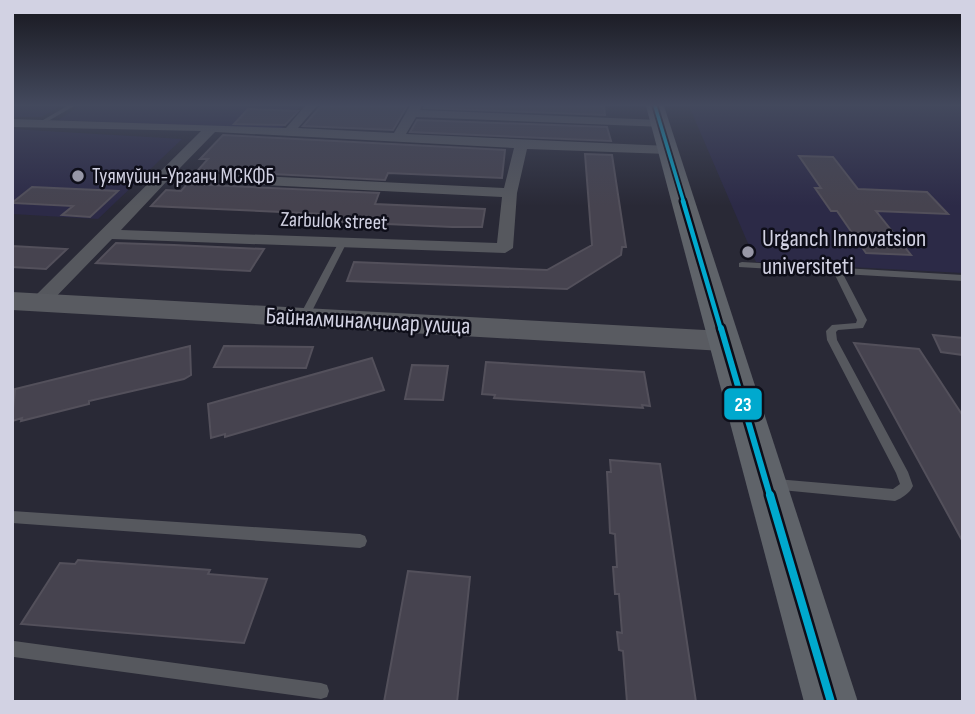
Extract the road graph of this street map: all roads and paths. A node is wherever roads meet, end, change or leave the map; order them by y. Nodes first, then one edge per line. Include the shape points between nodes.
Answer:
1 (201, 139) edge
2 (434, 139) edge
3 (565, 139) edge
4 (665, 139) edge
5 (521, 145) junction
6 (164, 176) junction
7 (510, 193) junction
8 (107, 234) junction
9 (342, 242) junction
10 (742, 265) dead end
11 (837, 271) junction
12 (963, 278) edge
13 (26, 302) edge
14 (304, 317) junction
15 (723, 341) junction
16 (766, 484) junction
17 (12, 517) edge
18 (360, 541) dead end
19 (14, 649) edge
20 (321, 691) dead end
21 (831, 702) edge

1 - 6 street
2 - 5 street
3 - 5 street
4 - 15 main road
5 - 7 street, Zarbulok street
6 - 7 street, Zarbulok street
6 - 8 street
7 - 9 street, Zarbulok street via 505,248
8 - 9 street, Zarbulok street
8 - 13 street
9 - 14 lane
10 - 11 lane
11 - 12 lane
11 - 16 lane via 862,320 859,326 836,327 831,331 832,340 906,486 895,495
13 - 14 street, Байналминалчилар улица
14 - 15 street, Байналминалчилар улица
15 - 16 main road
16 - 21 main road
17 - 18 lane
19 - 20 lane

